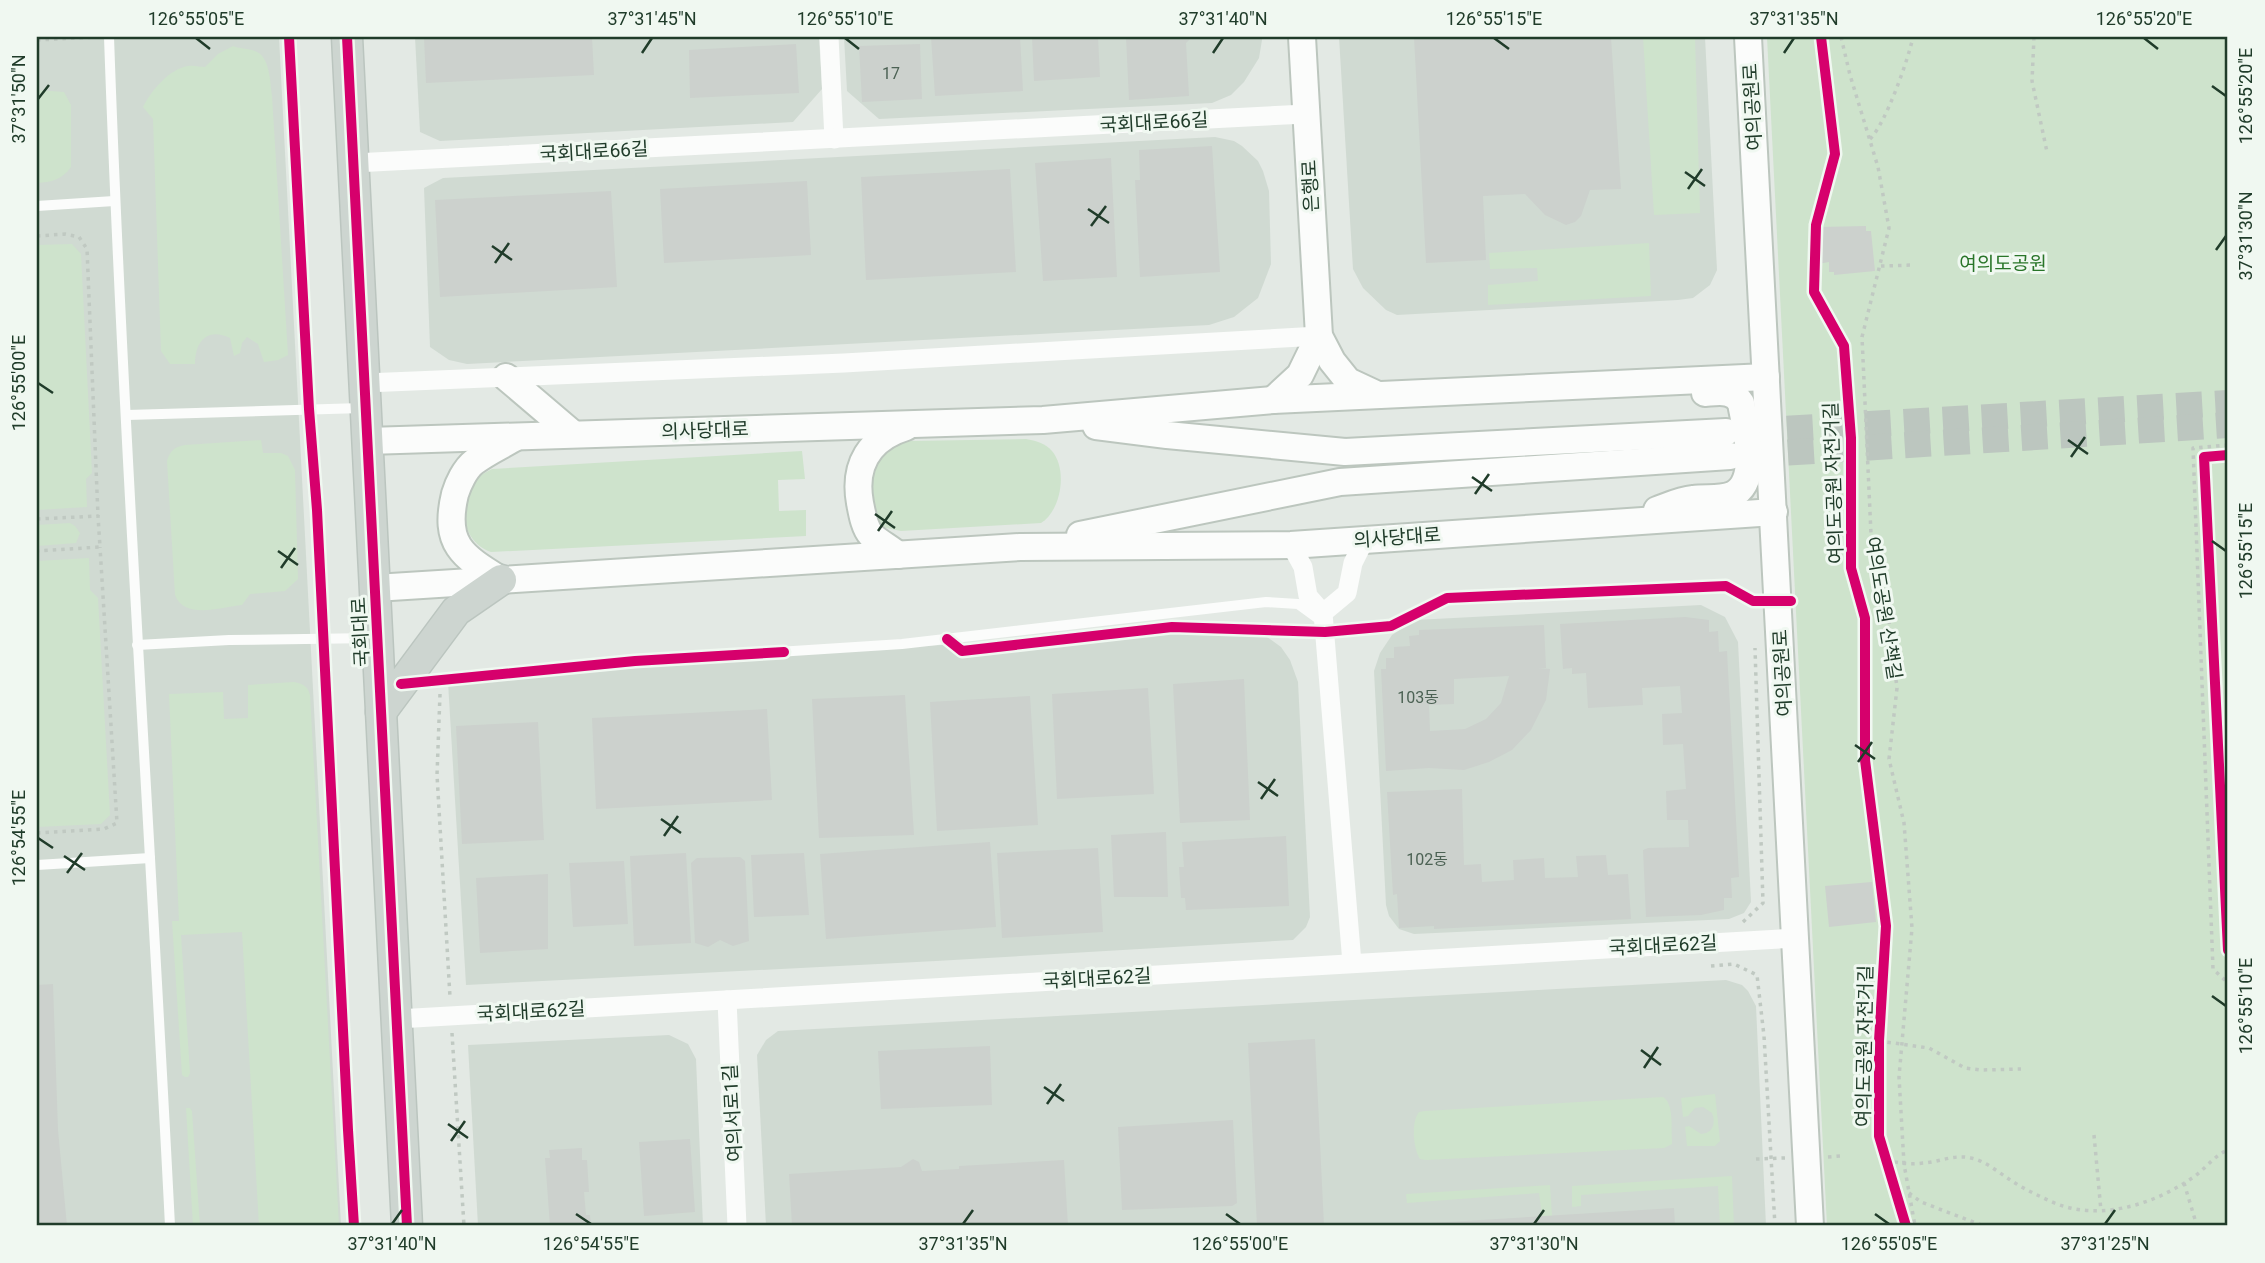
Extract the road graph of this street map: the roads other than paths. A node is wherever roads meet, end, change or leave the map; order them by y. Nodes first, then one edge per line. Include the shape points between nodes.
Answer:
1 (109, 37) edge
2 (347, 37) edge
3 (829, 37) edge
4 (1302, 37) edge
5 (1748, 37) edge
6 (1307, 114) junction
7 (834, 139) junction
8 (354, 163) junction
9 (114, 201) junction
10 (37, 206) edge
11 (1319, 336) junction
12 (506, 377) junction
13 (1766, 377) junction
14 (1622, 384) junction
15 (365, 396) junction
16 (1378, 396) junction
17 (1273, 400) junction
18 (127, 415) junction
19 (1043, 420) junction
20 (915, 424) junction
21 (573, 434) junction
22 (518, 436) junction
23 (368, 441) junction
24 (1774, 512) junction
25 (1622, 522) junction
26 (1365, 539) junction
27 (1291, 545) junction
28 (1020, 547) junction
29 (898, 555) junction
30 (501, 580) junction
31 (375, 588) junction
32 (1323, 618) junction
33 (378, 638) junction
34 (137, 645) junction
35 (401, 684) junction
36 (382, 712) junction
37 (150, 858) junction
38 (37, 865) edge
39 (1796, 938) junction
40 (1352, 963) junction
41 (727, 1000) junction
42 (397, 1019) junction
43 (170, 1226) edge
44 (407, 1226) edge
45 (737, 1226) edge
46 (1810, 1226) edge

1 - 9 lane
2 - 8 main road, 국회대로
3 - 7 street
4 - 6 main road, 은행로
5 - 13 main road, 여의공원로
6 - 7 street, 국회대로66길
6 - 11 main road, 은행로
7 - 8 street, 국회대로66길
8 - 15 main road, 국회대로
9 - 10 lane
9 - 18 lane
11 - 12 street
11 - 16 main road via 1348,381
11 - 17 main road via 1300,375
12 - 15 street
12 - 21 main road
13 - 14 main road, 의사당대로
13 - 24 main road, 여의공원로
14 - 16 main road, 의사당대로
14 - 25 main road via 1689,394 1733,394 1741,403 1748,478 1731,495 1692,499
15 - 18 lane
15 - 23 main road, 국회대로
16 - 17 main road, 의사당대로
17 - 19 main road, 의사당대로
18 - 34 lane
19 - 20 main road, 의사당대로
19 - 28 main road, 의사당대로 via 1345,452 1728,444 1340,482
20 - 21 main road, 의사당대로
20 - 29 main road via 888,432 871,447 861,467 858,492 863,516 871,534
21 - 22 main road, 의사당대로
22 - 23 main road, 의사당대로
22 - 30 main road via 472,463 457,485 450,515 451,533 464,553
23 - 31 main road, 국회대로
24 - 25 main road, 의사당대로
24 - 39 main road, 여의공원로
25 - 26 main road, 의사당대로
26 - 27 main road, 의사당대로
26 - 32 street via 1353,563 1347,593
27 - 28 main road, 의사당대로
27 - 32 street via 1303,567 1308,596
28 - 29 main road, 의사당대로
29 - 30 main road, 의사당대로
30 - 31 main road, 의사당대로
30 - 35 main road via 456,611
31 - 33 main road, 국회대로
32 - 35 lane via 1297,604 1266,602 902,644 635,661
32 - 40 street
33 - 34 lane
33 - 36 main road, 국회대로
34 - 37 lane
35 - 36 main road
36 - 42 main road, 국회대로
37 - 38 lane
37 - 43 lane
39 - 40 street, 국회대로62길
39 - 46 main road, 여의공원로
40 - 41 street, 국회대로62길
41 - 42 street, 국회대로62길
41 - 45 street, 여의서로1길
42 - 44 main road, 국회대로

